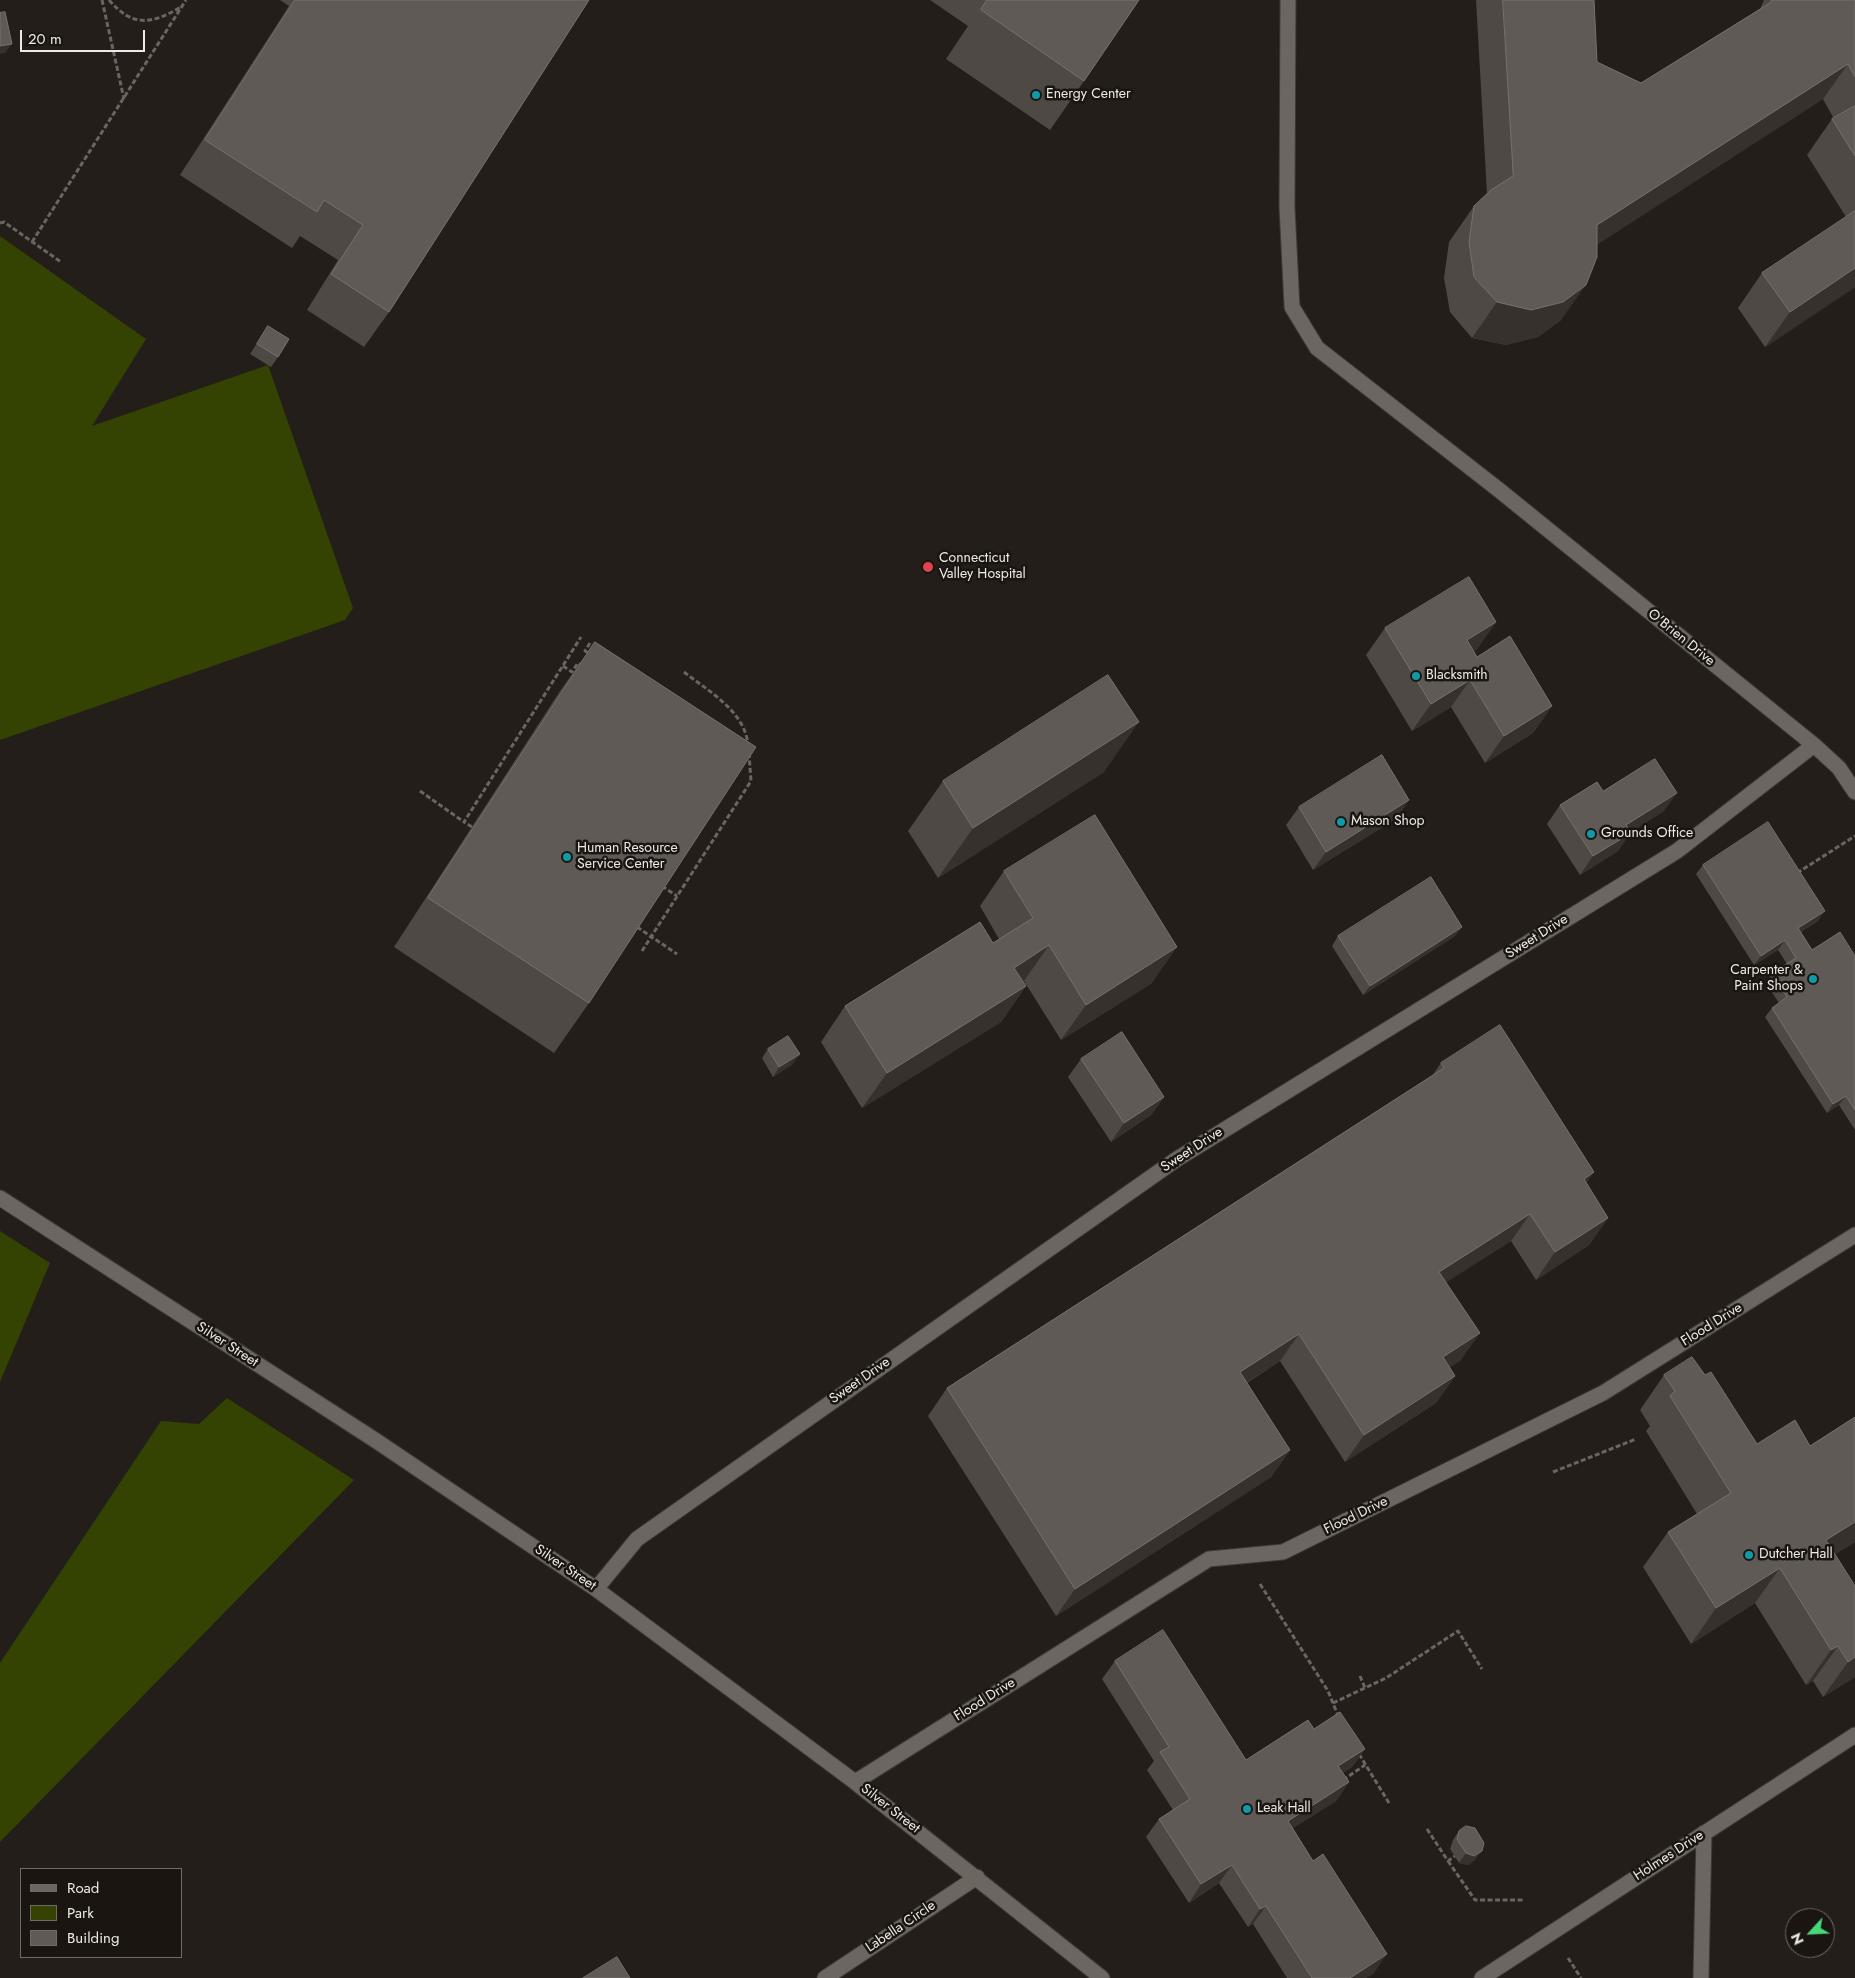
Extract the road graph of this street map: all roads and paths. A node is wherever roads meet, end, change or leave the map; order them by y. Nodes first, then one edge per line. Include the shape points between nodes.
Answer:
1 (102, 0) edge
2 (109, 0) edge
3 (186, 0) edge
4 (1288, 0) edge
5 (182, 7) junction
6 (124, 98) junction
7 (0, 223) edge
8 (32, 242) junction
9 (61, 262) dead end
10 (581, 637) dead end
11 (590, 643) dead end
12 (592, 655) edge
13 (563, 666) junction
14 (585, 667) edge
15 (684, 672) dead end
16 (1814, 745) junction
17 (420, 791) dead end
18 (1855, 792) edge
19 (464, 822) junction
20 (472, 827) edge
21 (1855, 836) edge
22 (1790, 877) edge
23 (662, 886) edge
24 (677, 896) junction
25 (637, 927) edge
26 (651, 936) junction
27 (642, 951) edge
28 (677, 954) dead end
29 (0, 1198) edge
30 (1855, 1235) edge
31 (1636, 1439) dead end
32 (1553, 1472) dead end
33 (1242, 1556) junction
34 (596, 1589) junction
35 (1482, 1669) dead end
36 (1360, 1676) dead end
37 (1365, 1688) junction
38 (1333, 1703) junction
39 (1339, 1719) edge
40 (1855, 1734) edge
41 (1356, 1750) edge
42 (1365, 1765) junction
43 (855, 1782) junction
44 (1337, 1784) edge
45 (1389, 1802) dead end
46 (1426, 1829) dead end
47 (1704, 1834) junction
48 (1456, 1856) dead end
49 (1448, 1861) junction
50 (977, 1876) junction
51 (1525, 1900) dead end
52 (825, 1978) edge
53 (1102, 1978) edge
54 (1482, 1978) edge
55 (1700, 1978) edge

1 - 6 path
2 - 5 path via 134,20 149,22
3 - 5 path
4 - 16 street, O'Brien Drive via 1287,207 1292,307 1317,348 1500,490
5 - 6 path
6 - 8 path
7 - 8 path via 4,222
8 - 9 path
10 - 13 path
11 - 12 path via 585,651
13 - 14 path via 572,672 578,663
13 - 19 path
15 - 24 path via 732,709 747,740 751,781
16 - 18 street, O'Brien Drive via 1839,768
16 - 34 street, Sweet Drive via 1677,851 1153,1175 637,1539
17 - 19 path
19 - 20 path
21 - 22 path
23 - 24 path
24 - 26 path
25 - 26 path
26 - 27 path
26 - 28 path
29 - 34 street, Silver Street via 375,1440
30 - 33 street, Flood Drive via 1604,1393 1283,1552
31 - 32 path
33 - 38 path
33 - 43 street, Flood Drive via 1209,1559
34 - 43 street, Silver Street
35 - 37 path via 1458,1630 1386,1678
36 - 37 path
37 - 38 path
38 - 39 path
40 - 47 street, Holmes Drive
41 - 42 path
42 - 44 path
42 - 45 path
43 - 50 street, Silver Street
46 - 49 path
47 - 54 street, Holmes Drive
47 - 55 street
48 - 49 path
49 - 51 path via 1475,1900
50 - 52 street, Labella Circle
50 - 53 street, Silver Street

